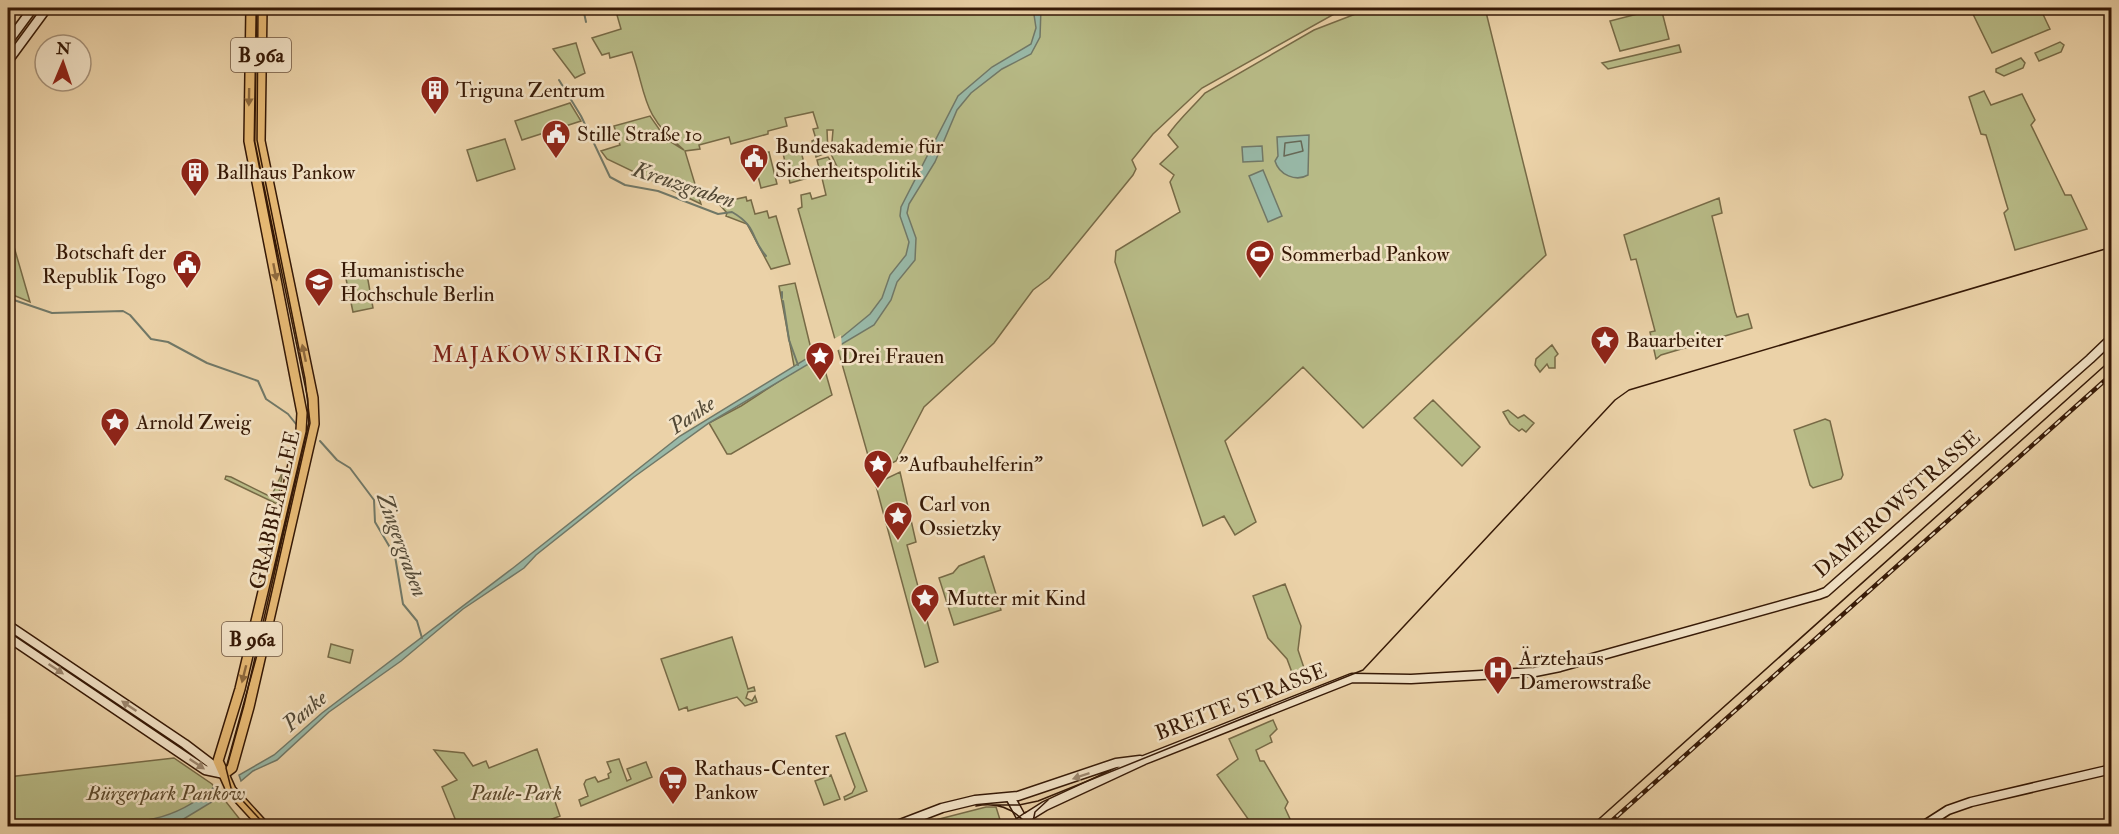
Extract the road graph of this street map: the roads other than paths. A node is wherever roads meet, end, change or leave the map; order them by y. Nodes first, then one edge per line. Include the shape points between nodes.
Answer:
1 (33, 8) edge
2 (47, 8) edge
3 (251, 8) edge
4 (262, 8) edge
5 (8, 42) edge
6 (8, 61) edge
7 (2112, 338) edge
8 (8, 625) edge
9 (8, 637) edge
10 (1352, 678) joint
11 (1144, 760) junction
12 (2112, 769) edge
13 (224, 776) junction
14 (1010, 797) junction
15 (1024, 823) edge
16 (264, 826) edge
17 (895, 826) edge
18 (1013, 826) edge
19 (1923, 826) edge

1 - 5 main road
2 - 6 main road
3 -> 13 main road, GRABBEALLEE / B 96a via 249,141 302,423 245,670 219,757
13 -> 4 main road, GRABBEALLEE / B 96a via 232,768 248,711 314,424 313,398 260,141
7 - 10 main road, DAMEROWSTRASSE via 1826,592 1544,670
13 -> 8 main road via 185,744
9 -> 13 main road via 205,770
10 - 11 main road, BREITE STRASSE
11 -> 14 main road, BREITE STRASSE via 1120,762
11 - 15 main road, BREITE STRASSE via 1045,806
12 - 19 main road via 1971,802 1948,810
13 - 16 main road, B 96a via 231,790
14 - 15 main road
14 - 17 main road, BREITE STRASSE via 952,806
15 - 18 main road, BREITE STRASSE

